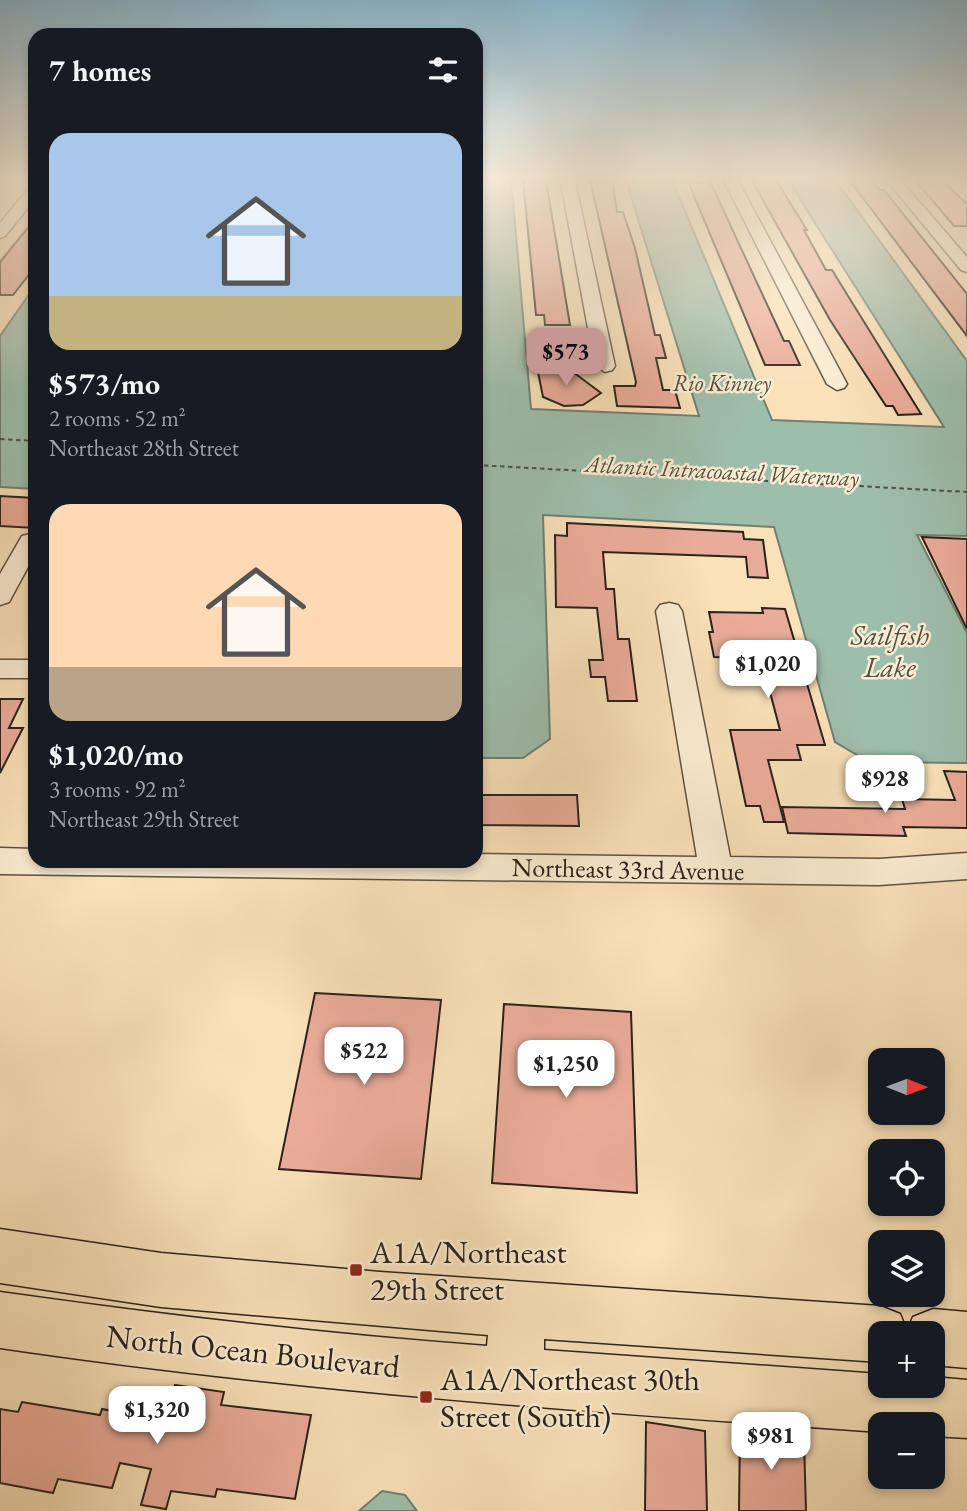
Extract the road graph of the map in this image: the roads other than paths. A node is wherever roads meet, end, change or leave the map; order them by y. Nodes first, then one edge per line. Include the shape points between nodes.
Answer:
1 (581, 248) edge
2 (766, 248) edge
3 (951, 248) edge
4 (967, 267) edge
5 (605, 366) dead end
6 (837, 383) dead end
7 (28, 545) edge
8 (0, 597) edge
9 (669, 611) dead end
10 (0, 669) edge
11 (28, 669) edge
12 (0, 861) edge
13 (28, 861) edge
14 (483, 866) edge
15 (967, 866) edge
16 (716, 870) junction
17 (878, 872) junction
18 (967, 880) edge
19 (0, 1256) edge
20 (517, 1310) junction
21 (0, 1320) edge
22 (868, 1333) edge
23 (945, 1338) edge
24 (967, 1340) edge
25 (515, 1376) junction
26 (967, 1409) edge

1 - 5 street
2 - 6 street
3 - 4 street
7 - 8 street
9 - 16 street
10 - 11 street
12 - 13 street, Northeast 33rd Avenue
14 - 16 street, Northeast 33rd Avenue
15 - 17 street, Northeast 33rd Avenue
16 - 17 street, Northeast 33rd Avenue
17 - 18 street, Northeast 33rd Avenue
19 - 20 main road via 161,1280
20 - 22 main road
20 - 25 main road
21 - 25 main road, North Ocean Boulevard via 140,1342
23 - 24 main road
25 - 26 main road, North Ocean Boulevard

